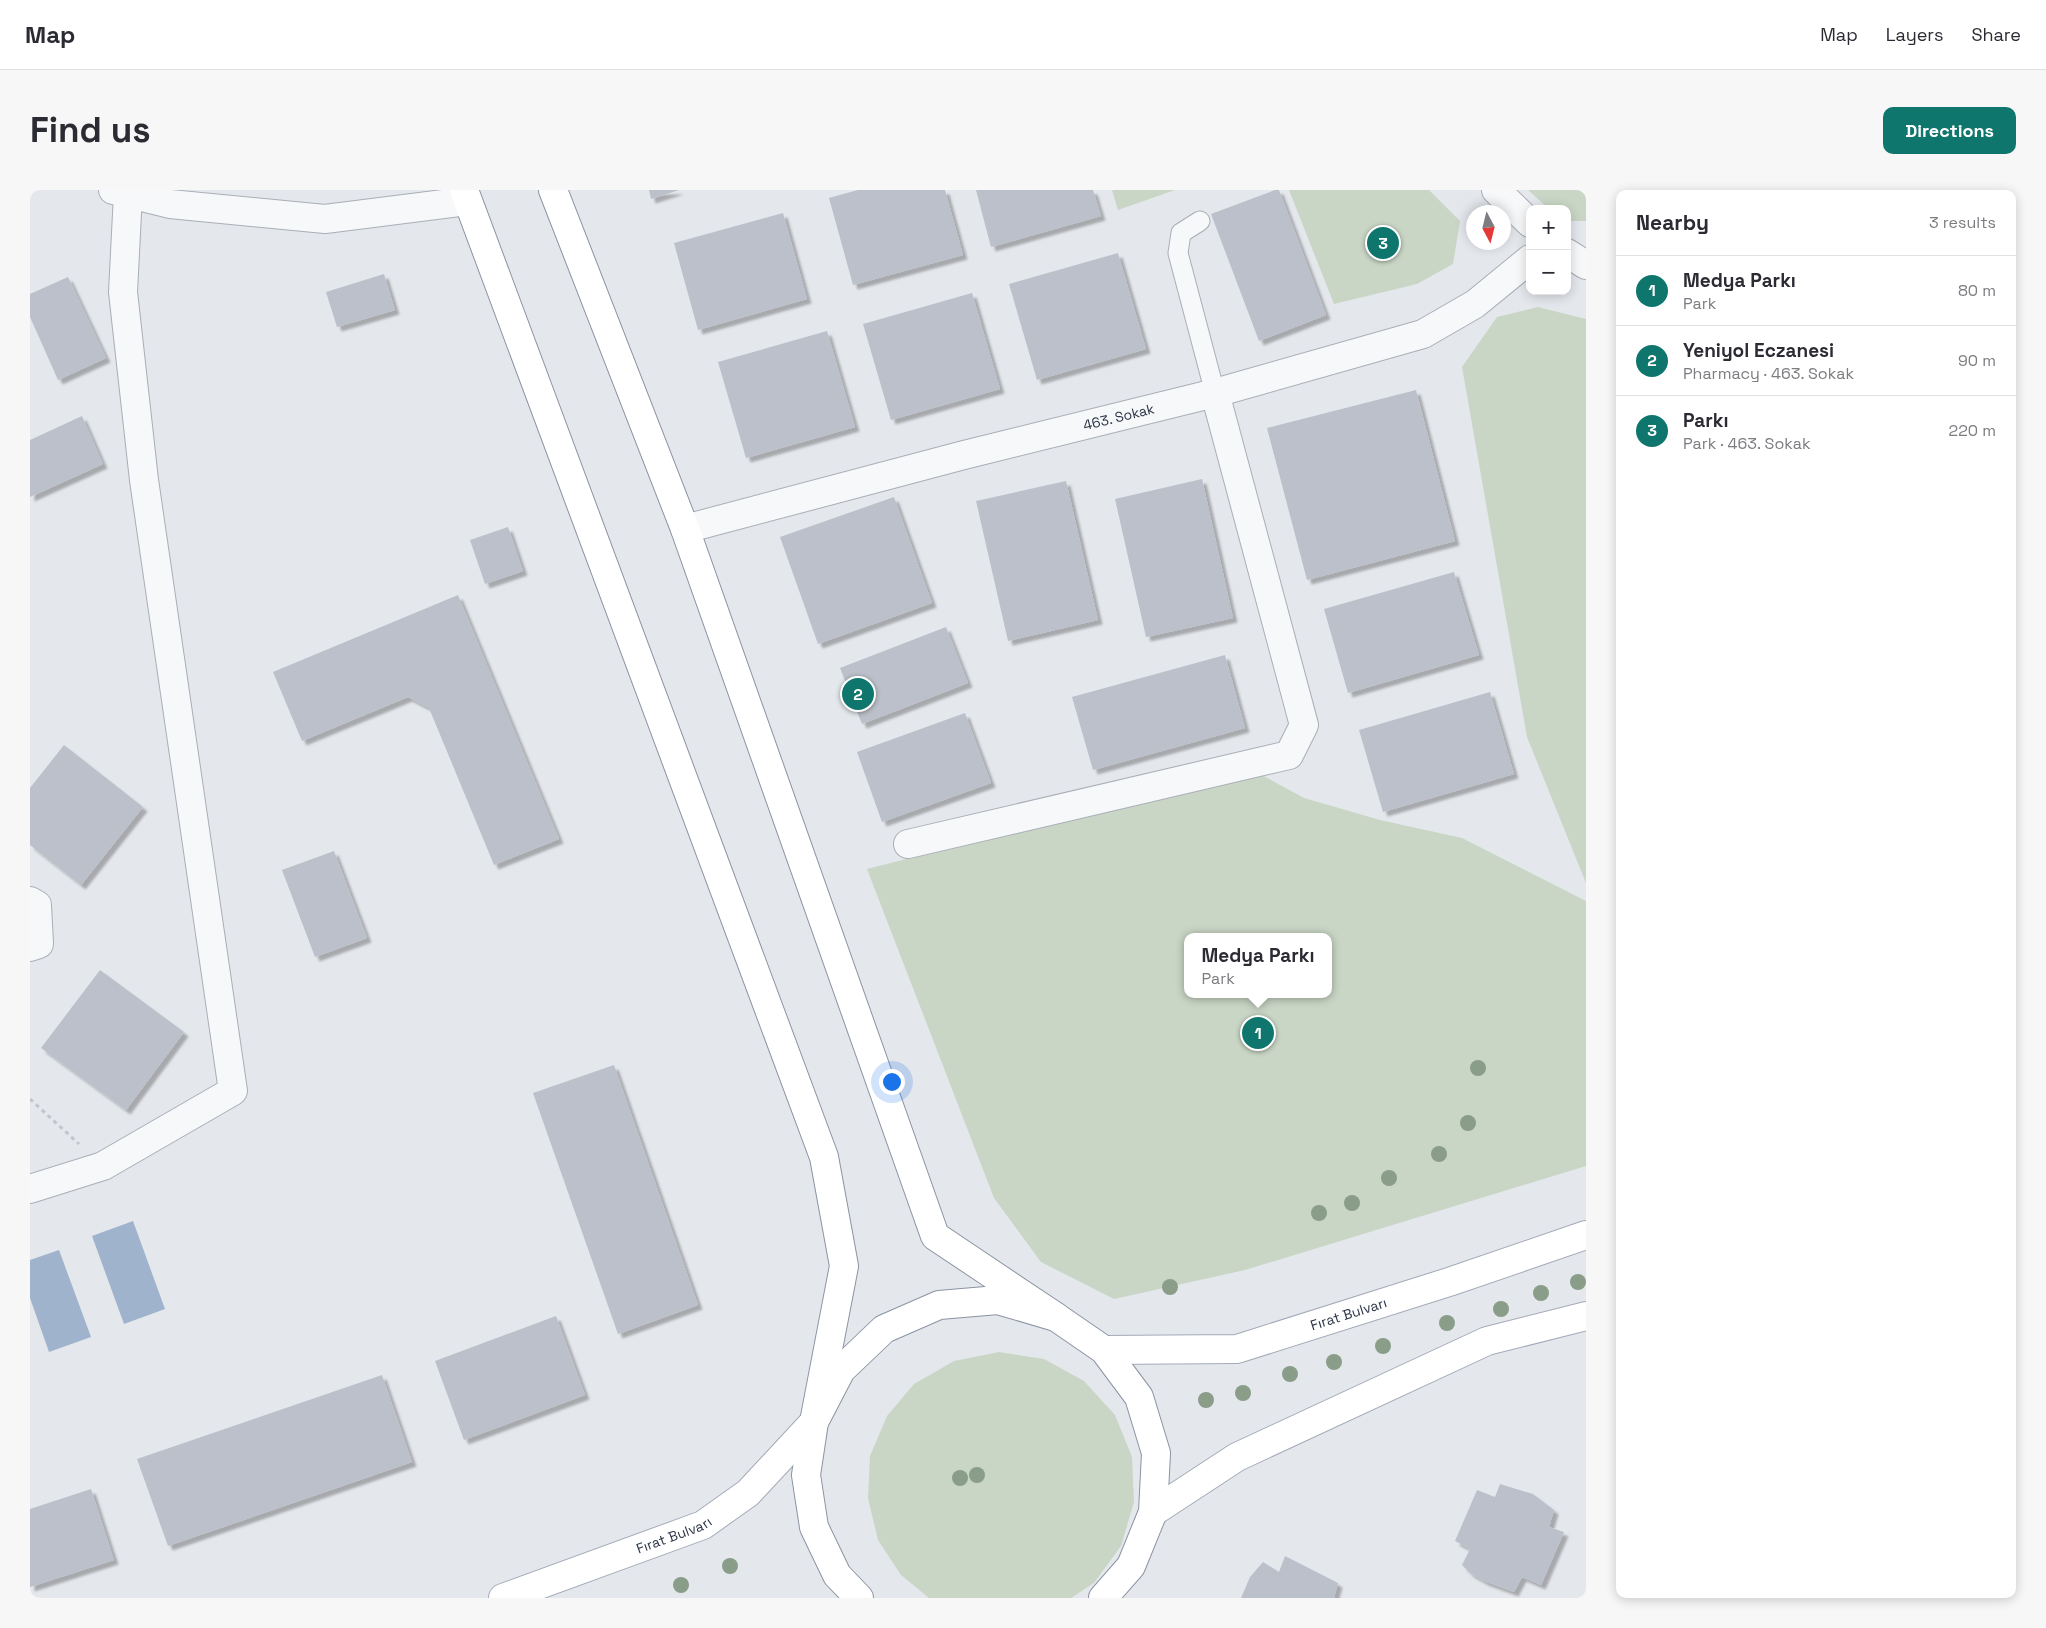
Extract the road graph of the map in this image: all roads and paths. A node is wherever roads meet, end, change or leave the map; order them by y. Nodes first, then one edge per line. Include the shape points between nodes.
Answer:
1 (553, 190) edge
2 (1496, 190) edge
3 (121, 192) edge
4 (466, 196) edge
5 (1526, 219) edge
6 (1200, 222) dead end
7 (1571, 256) edge
8 (1526, 262) edge
9 (1586, 265) edge
10 (1215, 393) junction
11 (685, 529) junction
12 (908, 844) dead end
13 (30, 901) edge
14 (30, 947) edge
15 (30, 1099) edge
16 (103, 1166) junction
17 (30, 1190) edge
18 (1586, 1235) edge
19 (1056, 1316) junction
20 (1586, 1316) edge
21 (1104, 1350) junction
22 (814, 1422) junction
23 (1153, 1512) junction
24 (1131, 1566) junction
25 (503, 1598) edge
26 (859, 1598) edge
27 (1103, 1598) edge
28 (1128, 1598) edge

1 - 11 main road
2 - 5 street
3 - 4 street via 170,204 325,219
3 - 16 street via 123,292 144,480 233,1091
4 - 22 main road via 824,1157 844,1266
6 - 10 lane via 1181,233 1178,253
7 - 9 street
8 - 10 street, 463. Sokak via 1475,304 1423,334
10 - 11 street, 463. Sokak
10 - 12 street via 1304,725 1289,755
11 - 19 main road via 935,1236
13 - 14 street via 37,905 39,944
15 - 16 path
16 - 17 street
18 - 21 main road, Fırat Bulvarı via 1237,1349
19 - 21 main road
19 - 22 main road via 998,1300 939,1305 893,1325 884,1329 841,1370
20 - 23 main road via 1488,1341 1237,1457
21 - 23 main road via 1139,1397 1142,1406 1156,1453
22 - 25 main road, Fırat Bulvarı via 748,1493 703,1525
22 - 26 main road via 806,1475 814,1528 837,1575
23 - 24 main road
24 - 27 main road
24 - 28 main road

